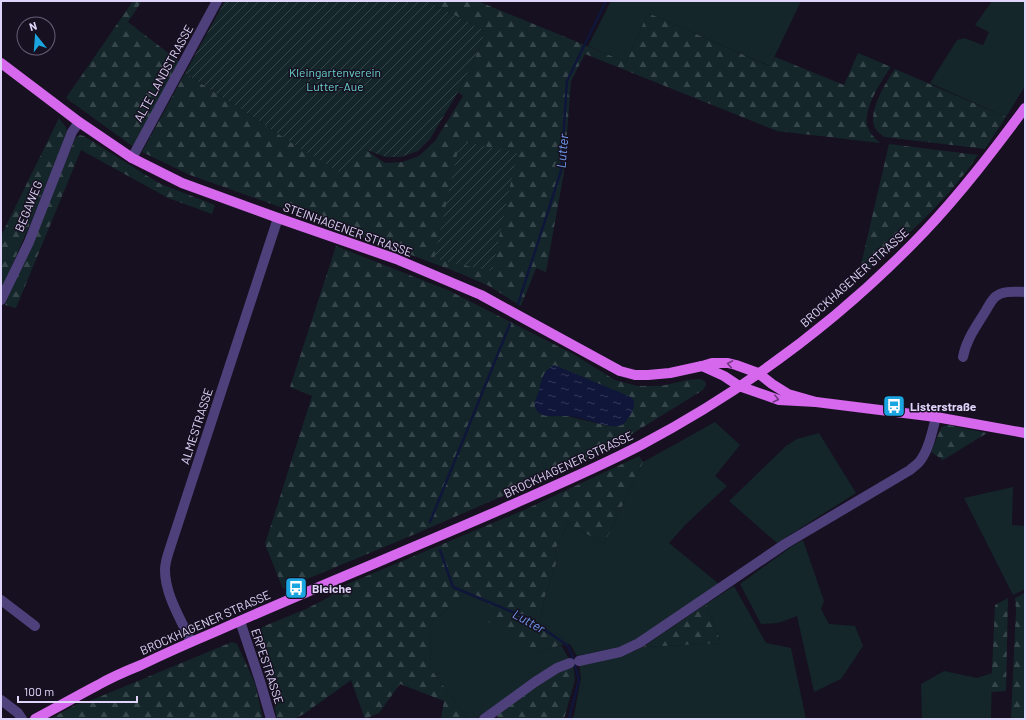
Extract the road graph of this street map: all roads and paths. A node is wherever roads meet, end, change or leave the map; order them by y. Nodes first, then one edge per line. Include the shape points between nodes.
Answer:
1 (217, 1) edge
2 (1, 63) edge
3 (1025, 108) edge
4 (79, 122) junction
5 (132, 158) junction
6 (278, 218) junction
7 (1025, 292) edge
8 (1, 300) edge
9 (963, 357) dead end
10 (702, 366) junction
11 (758, 374) junction
12 (739, 386) junction
13 (816, 402) junction
14 (936, 417) junction
15 (1025, 433) edge
16 (1, 600) edge
17 (240, 621) junction
18 (35, 626) dead end
19 (190, 642) junction
20 (1, 700) edge
21 (22, 719) edge
22 (35, 719) edge
23 (271, 719) edge
24 (484, 719) edge

1 - 5 street, ALTE LANDSTRASSE
2 - 4 main road, STEINHAGENER STRASSE
3 - 11 main road, BROCKHAGENER STRASSE via 970,180 918,238 853,300
4 - 5 main road, STEINHAGENER STRASSE
4 - 8 street, BEGAWEG via 72,132 28,242
5 - 6 main road, STEINHAGENER STRASSE via 182,183
6 - 10 main road, STEINHAGENER STRASSE via 396,259 481,295 620,371 648,375
6 - 19 street, ALMESTRASSE via 165,568 166,583 172,601
7 - 9 street via 1010,291 995,297 968,340
11 -> 10 main road, STEINHAGENER STRASSE via 728,363 712,362
10 - 12 main road, STEINHAGENER STRASSE
11 - 12 main road, BROCKHAGENER STRASSE
11 - 13 main road, STEINHAGENER STRASSE via 788,394
12 -> 13 main road, STEINHAGENER STRASSE via 779,400
12 - 17 main road, BROCKHAGENER STRASSE via 669,429 598,466
13 - 14 main road, STEINHAGENER STRASSE
14 - 15 main road, STEINHAGENER STRASSE
14 - 24 street via 925,452 920,462 910,470 785,544 639,643 620,652 557,668
16 - 18 street
17 - 19 main road, BROCKHAGENER STRASSE
17 - 23 street, ERPESTRASSE
19 - 22 main road, BROCKHAGENER STRASSE via 100,684
20 - 21 street

